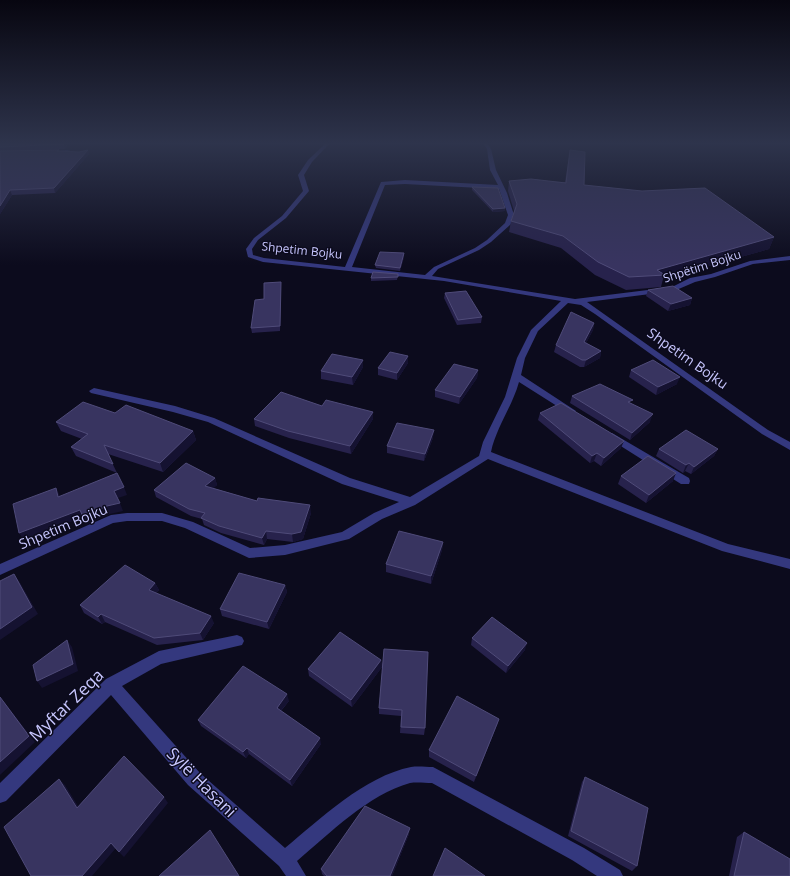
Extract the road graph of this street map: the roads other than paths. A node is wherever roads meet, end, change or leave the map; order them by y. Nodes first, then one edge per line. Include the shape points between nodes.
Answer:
1 (304, 184) edge
2 (384, 184) edge
3 (428, 184) edge
4 (500, 184) edge
5 (503, 190) junction
6 (790, 258) edge
7 (348, 268) junction
8 (427, 277) junction
9 (570, 301) junction
10 (517, 377) junction
11 (94, 391) dead end
12 (577, 415) edge
13 (604, 431) edge
14 (790, 447) edge
15 (485, 454) junction
16 (685, 482) dead end
17 (411, 502) junction
18 (790, 564) edge
19 (0, 570) edge
20 (237, 641) dead end
21 (111, 684) junction
22 (0, 795) edge
23 (285, 860) junction
24 (297, 876) edge
25 (614, 876) edge

1 - 7 street, Shpetim Bojku via 306,191 284,218 256,239 249,249 250,256 276,262
2 - 7 street
3 - 5 street
4 - 5 street
5 - 8 street via 511,215 508,224 483,245 436,268
6 - 9 street, Shpëtim Bojku via 752,262 713,276 693,280 674,290
7 - 8 street, Shpetim Bojku
8 - 9 street, Shpetim Bojku
9 - 10 street via 535,330 521,358
9 - 14 street, Shpetim Bojku via 583,303 598,312
10 - 12 street
10 - 15 street
11 - 17 street via 175,409 211,420 346,481
13 - 16 street
15 - 17 street, Shpetim Bojku via 484,458
15 - 18 street via 726,548
17 - 19 street, Shpetim Bojku via 378,516 345,536 285,550 249,553 189,525 162,517 111,519
20 - 21 street, Myftar Zeqa via 159,658
21 - 22 street, Myftar Zeqa
21 - 23 street, Sylë Hasani via 194,779
23 - 24 street, Sylë Hasani
23 - 25 street via 354,804 393,781 413,775 433,775

